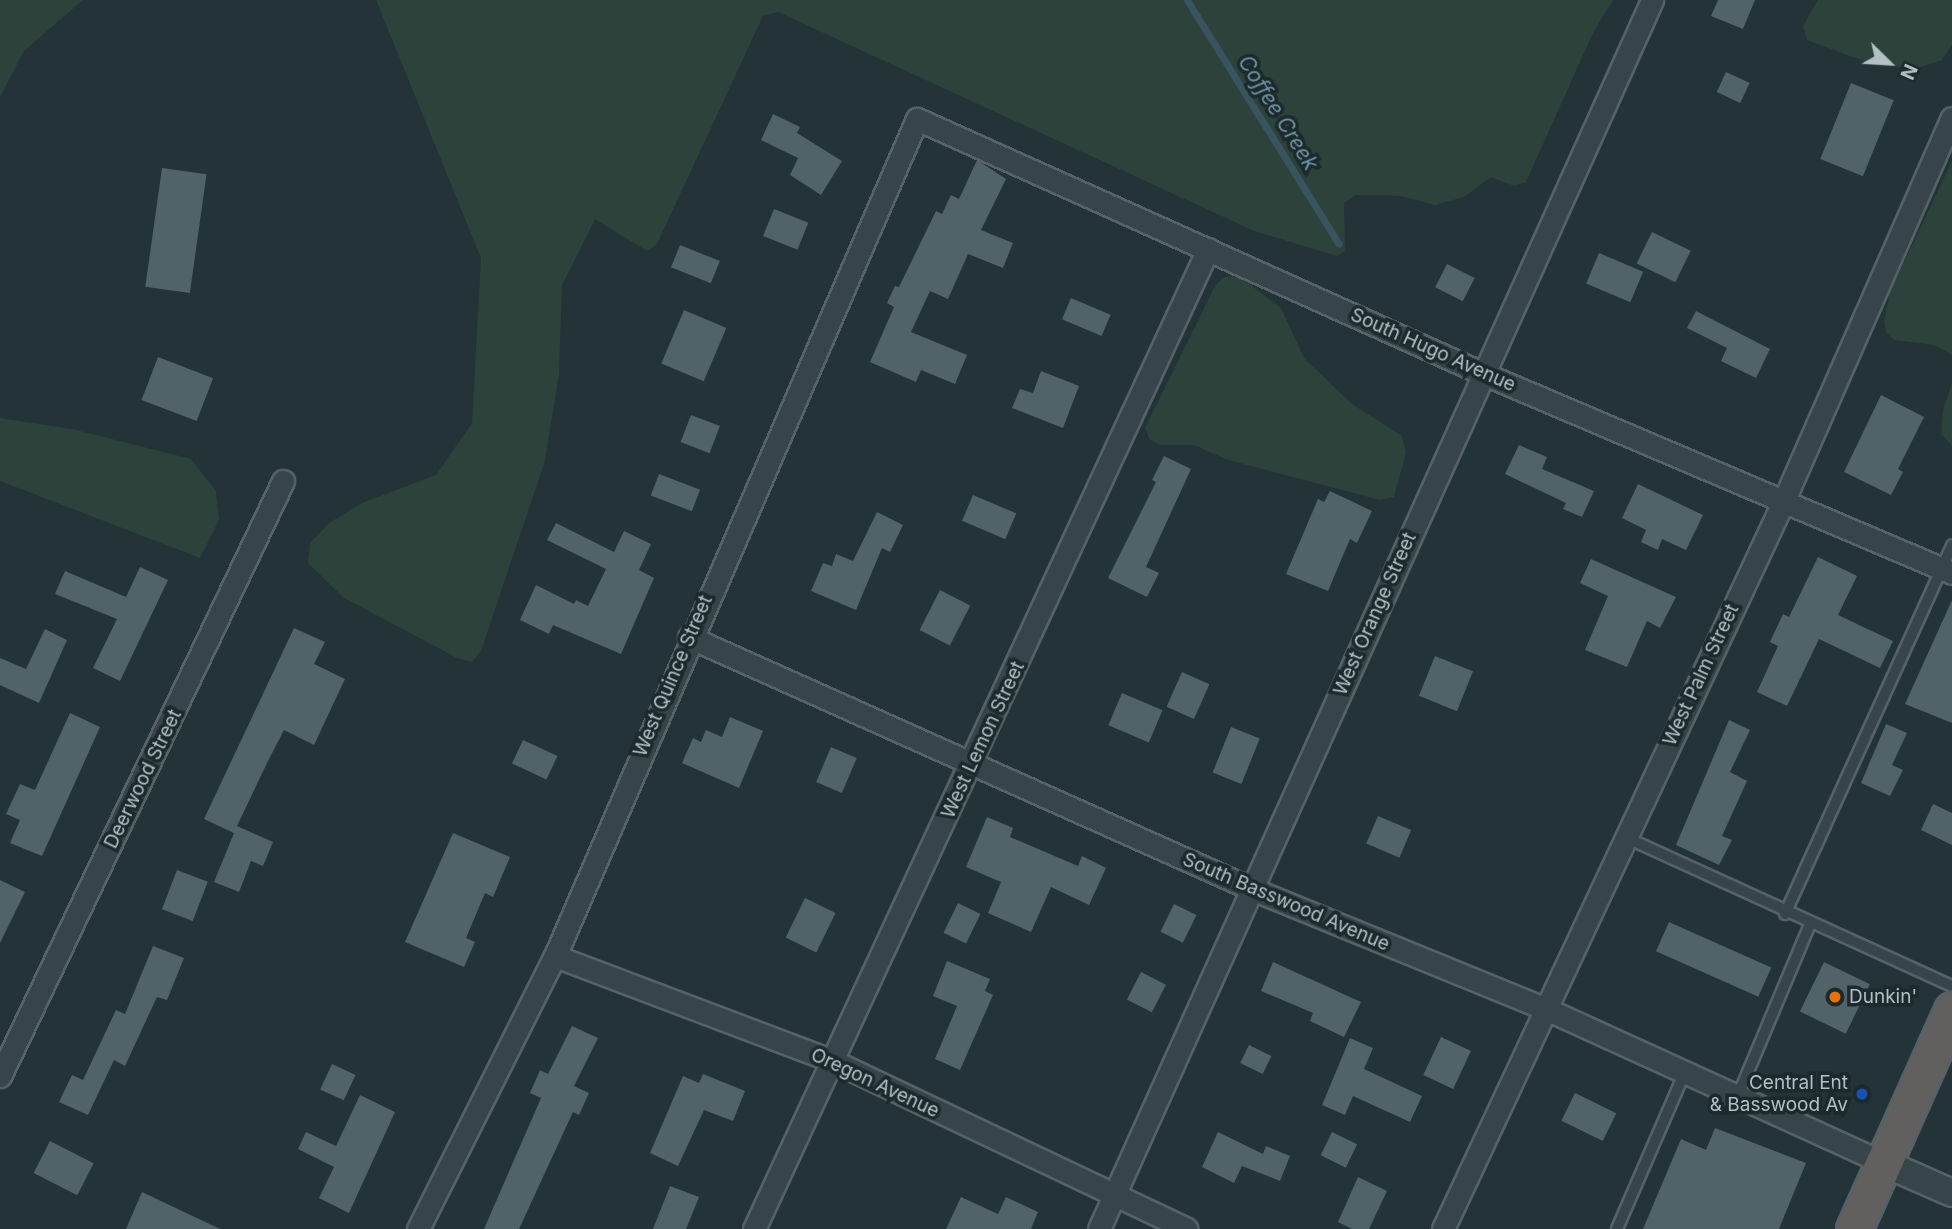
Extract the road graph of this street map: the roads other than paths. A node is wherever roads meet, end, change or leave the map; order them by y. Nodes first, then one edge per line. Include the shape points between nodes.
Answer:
1 (1652, 0) edge
2 (1952, 118) edge
3 (917, 119) joint
4 (1208, 249) junction
5 (1482, 373) junction
6 (283, 481) dead end
7 (1784, 500) junction
8 (1952, 545) edge
9 (1947, 571) edge
10 (689, 637) junction
11 (971, 765) junction
12 (1625, 838) junction
13 (1252, 889) junction
14 (1785, 914) junction
15 (1810, 924) junction
16 (555, 956) junction
17 (1952, 986) edge
18 (1544, 1008) junction
19 (1952, 1010) edge
20 (835, 1062) junction
21 (1684, 1074) junction
22 (0, 1076) edge
23 (1737, 1098) junction
24 (1884, 1163) junction
25 (1952, 1193) edge
26 (1114, 1196) junction
27 (418, 1229) edge
28 (754, 1229) edge
29 (1099, 1229) edge
30 (1186, 1229) edge
31 (1443, 1229) edge
32 (1616, 1229) edge
33 (1854, 1229) edge

1 - 5 street, West Orange Street
2 - 7 street, West Palm Street
3 - 4 street, South Hugo Avenue
3 - 10 street, West Quince Street
4 - 5 street, South Hugo Avenue
4 - 11 street, West Lemon Street
5 - 7 street, South Hugo Avenue
5 - 13 street, West Orange Street
6 - 22 street, Deerwood Street
7 - 9 street, South Hugo Avenue
7 - 12 street, West Palm Street
8 - 9 lane
9 - 14 lane
10 - 11 street, South Basswood Avenue
10 - 16 street, West Quince Street
11 - 13 street, South Basswood Avenue
11 - 20 street, West Lemon Street
12 - 14 lane
12 - 18 street, West Palm Street
13 - 18 street, South Basswood Avenue
13 - 26 street, West Orange Street
14 - 15 lane
15 - 17 lane
15 - 23 lane
16 - 20 street, Oregon Avenue
16 - 27 street, West Quince Street
18 - 21 street, South Basswood Avenue
18 - 31 street, West Palm Street
19 - 24 highway
20 - 26 street, Oregon Avenue
20 - 28 street, West Lemon Street
21 - 23 street, South Basswood Avenue
21 - 32 lane
23 - 24 street, South Basswood Avenue
24 - 25 street
24 - 33 highway
26 - 29 street, West Orange Street
26 - 30 street, Oregon Avenue

